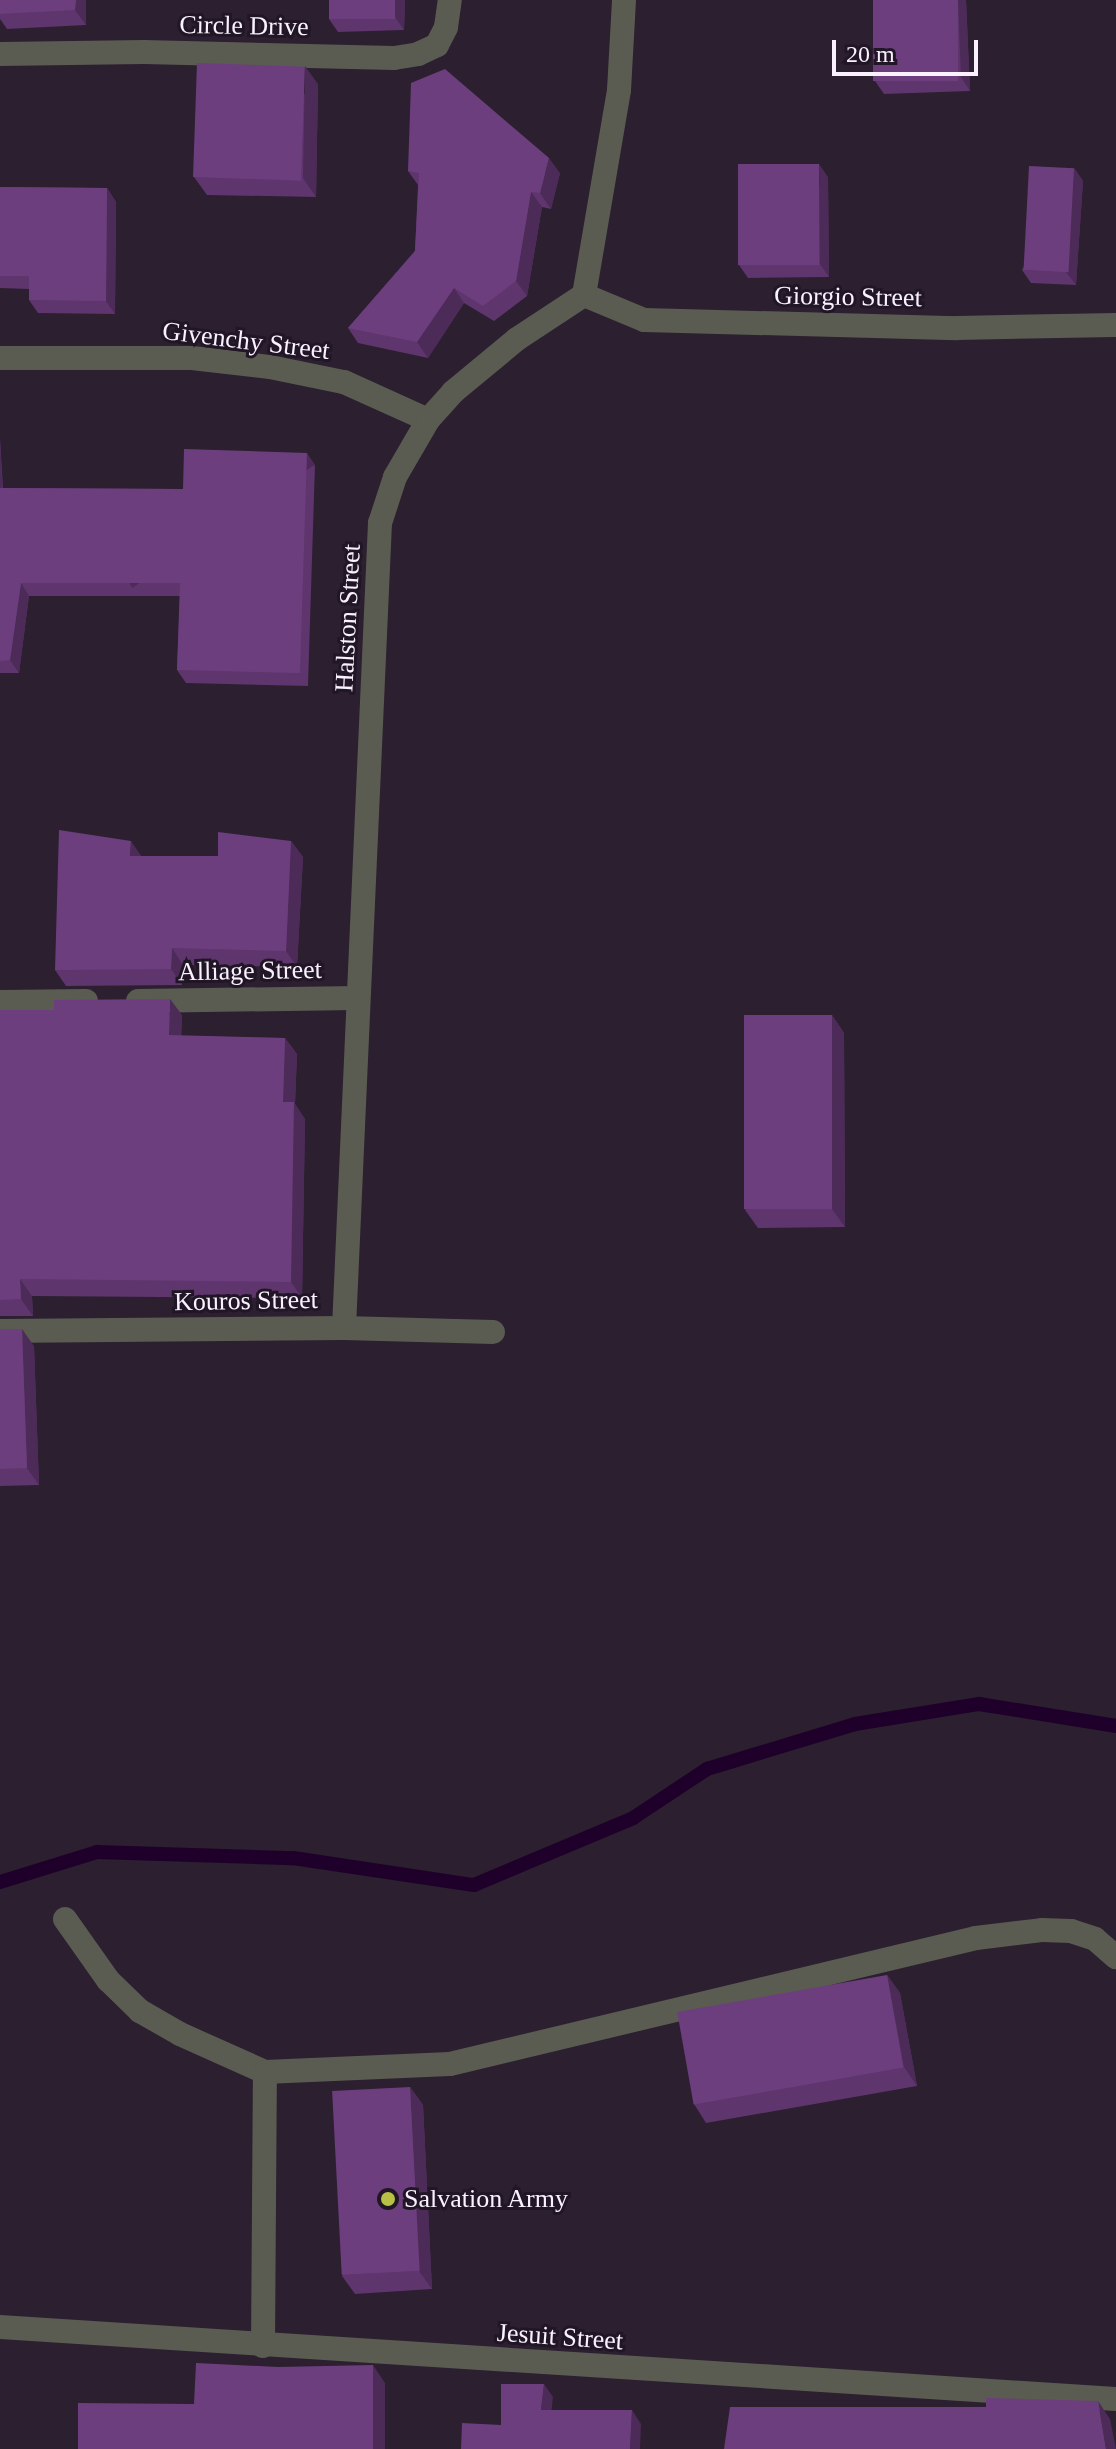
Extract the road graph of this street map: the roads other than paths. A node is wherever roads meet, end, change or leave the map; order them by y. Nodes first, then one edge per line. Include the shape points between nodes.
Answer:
1 (450, 0) edge
2 (624, 0) edge
3 (0, 54) edge
4 (584, 295) junction
5 (1116, 325) edge
6 (0, 358) edge
7 (428, 420) junction
8 (357, 998) junction
9 (0, 1002) edge
10 (344, 1328) junction
11 (0, 1331) edge
12 (493, 1332) dead end
13 (65, 1919) dead end
14 (1116, 1957) edge
15 (265, 2072) junction
16 (0, 2327) edge
17 (263, 2346) junction
18 (1116, 2399) edge

1 - 3 street, Circle Drive via 437,45 394,58
2 - 4 street via 619,90
4 - 5 street, Giorgio Street via 644,320 957,328
4 - 7 street, Halston Street via 517,339
6 - 7 street, Givenchy Street via 192,358 270,367 344,382
7 - 8 street, Halston Street via 395,477 380,523
8 - 9 street, Alliage Street
8 - 10 street, Halston Street
10 - 11 street, Kouros Street
10 - 12 street, Kouros Street
13 - 15 street via 108,1980 140,2011
14 - 15 street via 1095,1939 1071,1931 976,1938 450,2064
15 - 17 street
16 - 17 street, Jesuit Street
17 - 18 street, Jesuit Street

